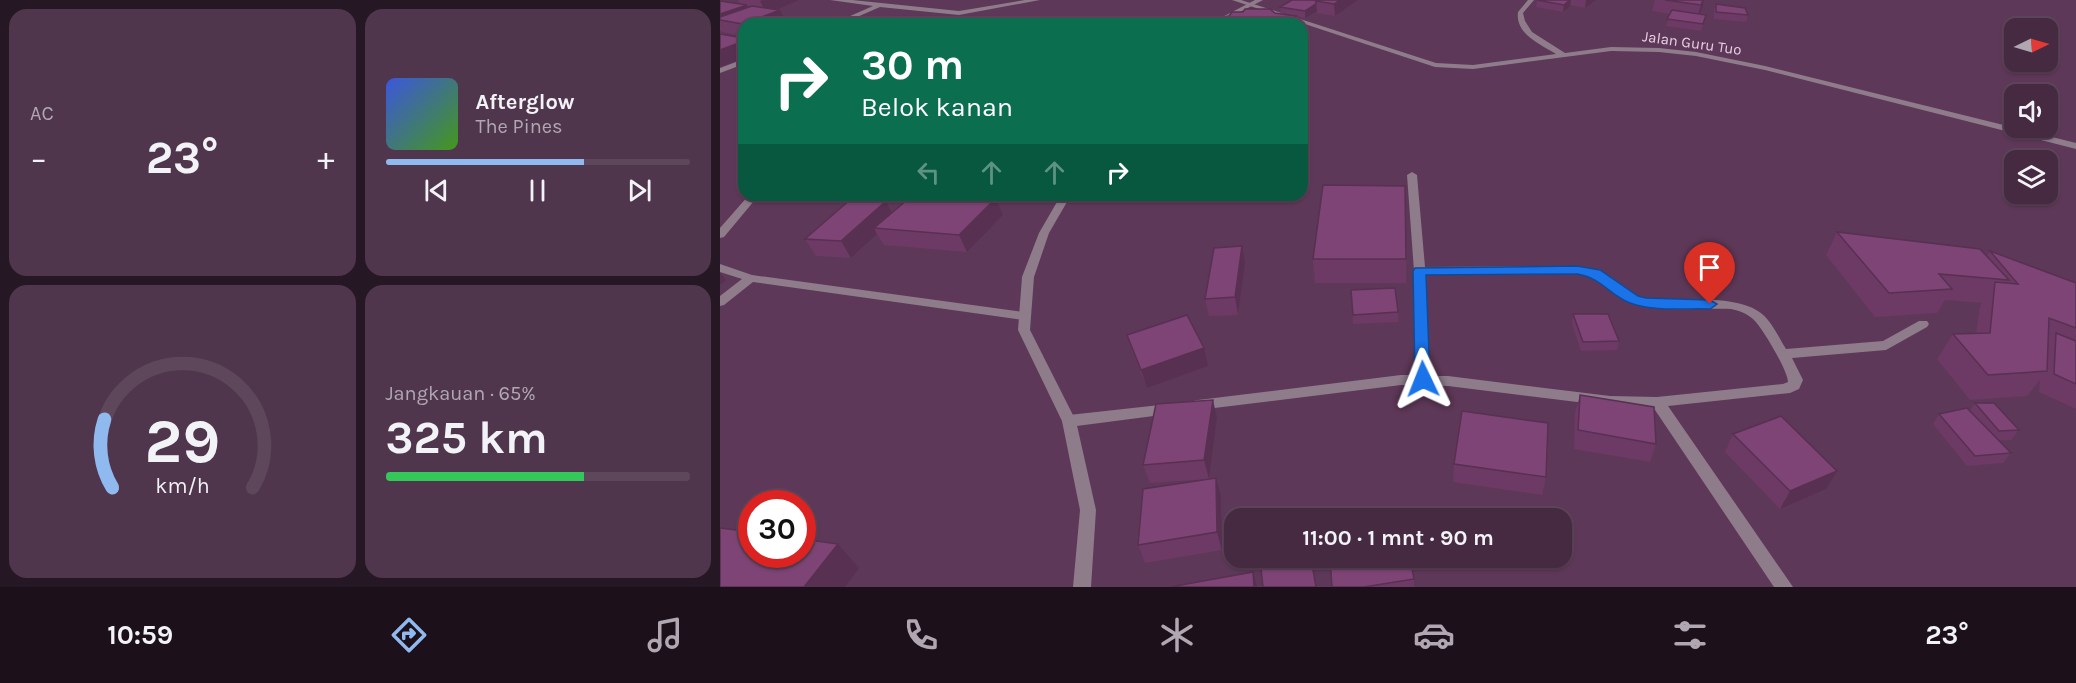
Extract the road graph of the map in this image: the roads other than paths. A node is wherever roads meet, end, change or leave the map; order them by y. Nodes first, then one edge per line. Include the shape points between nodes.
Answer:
1 (833, 0) edge
2 (1037, 0) edge
3 (1235, 0) edge
4 (1260, 0) edge
5 (1531, 0) edge
6 (879, 6) junction
7 (1247, 6) junction
8 (850, 18) edge
9 (1224, 18) edge
10 (1285, 18) edge
11 (1308, 25) edge
12 (1562, 54) junction
13 (738, 64) edge
14 (720, 71) edge
15 (2076, 146) edge
16 (1412, 175) dead end
17 (748, 201) edge
18 (1063, 201) edge
19 (721, 231) edge
20 (720, 268) edge
21 (1420, 271) junction
22 (751, 278) junction
23 (720, 302) edge
24 (1024, 316) junction
25 (1923, 324) dead end
26 (1783, 354) junction
27 (1423, 379) junction
28 (1658, 402) junction
29 (1069, 421) junction
30 (1082, 587) edge
31 (1784, 587) edge

1 - 6 street
2 - 6 street via 959,13
3 - 7 street, Jalan Guru Tuo
4 - 7 street
5 - 12 street via 1520,13 1520,22 1526,31
6 - 8 street
7 - 9 street
7 - 10 street, Jalan Guru Tuo
11 - 12 street, Jalan Guru Tuo via 1435,66 1473,67
12 - 15 street, Jalan Guru Tuo via 1636,48 1696,54
13 - 14 street
16 - 21 street
17 - 19 street
18 - 24 street via 1044,233 1028,276
20 - 22 street
21 - 26 street via 1595,273 1633,299 1646,303 1749,309 1760,318
21 - 27 street
22 - 23 street
22 - 24 street
24 - 29 street via 1023,330
25 - 26 street via 1886,345
26 - 28 street via 1796,376 1794,385 1785,389
27 - 28 street via 1610,401
27 - 29 street
28 - 31 street
29 - 30 street via 1088,510

